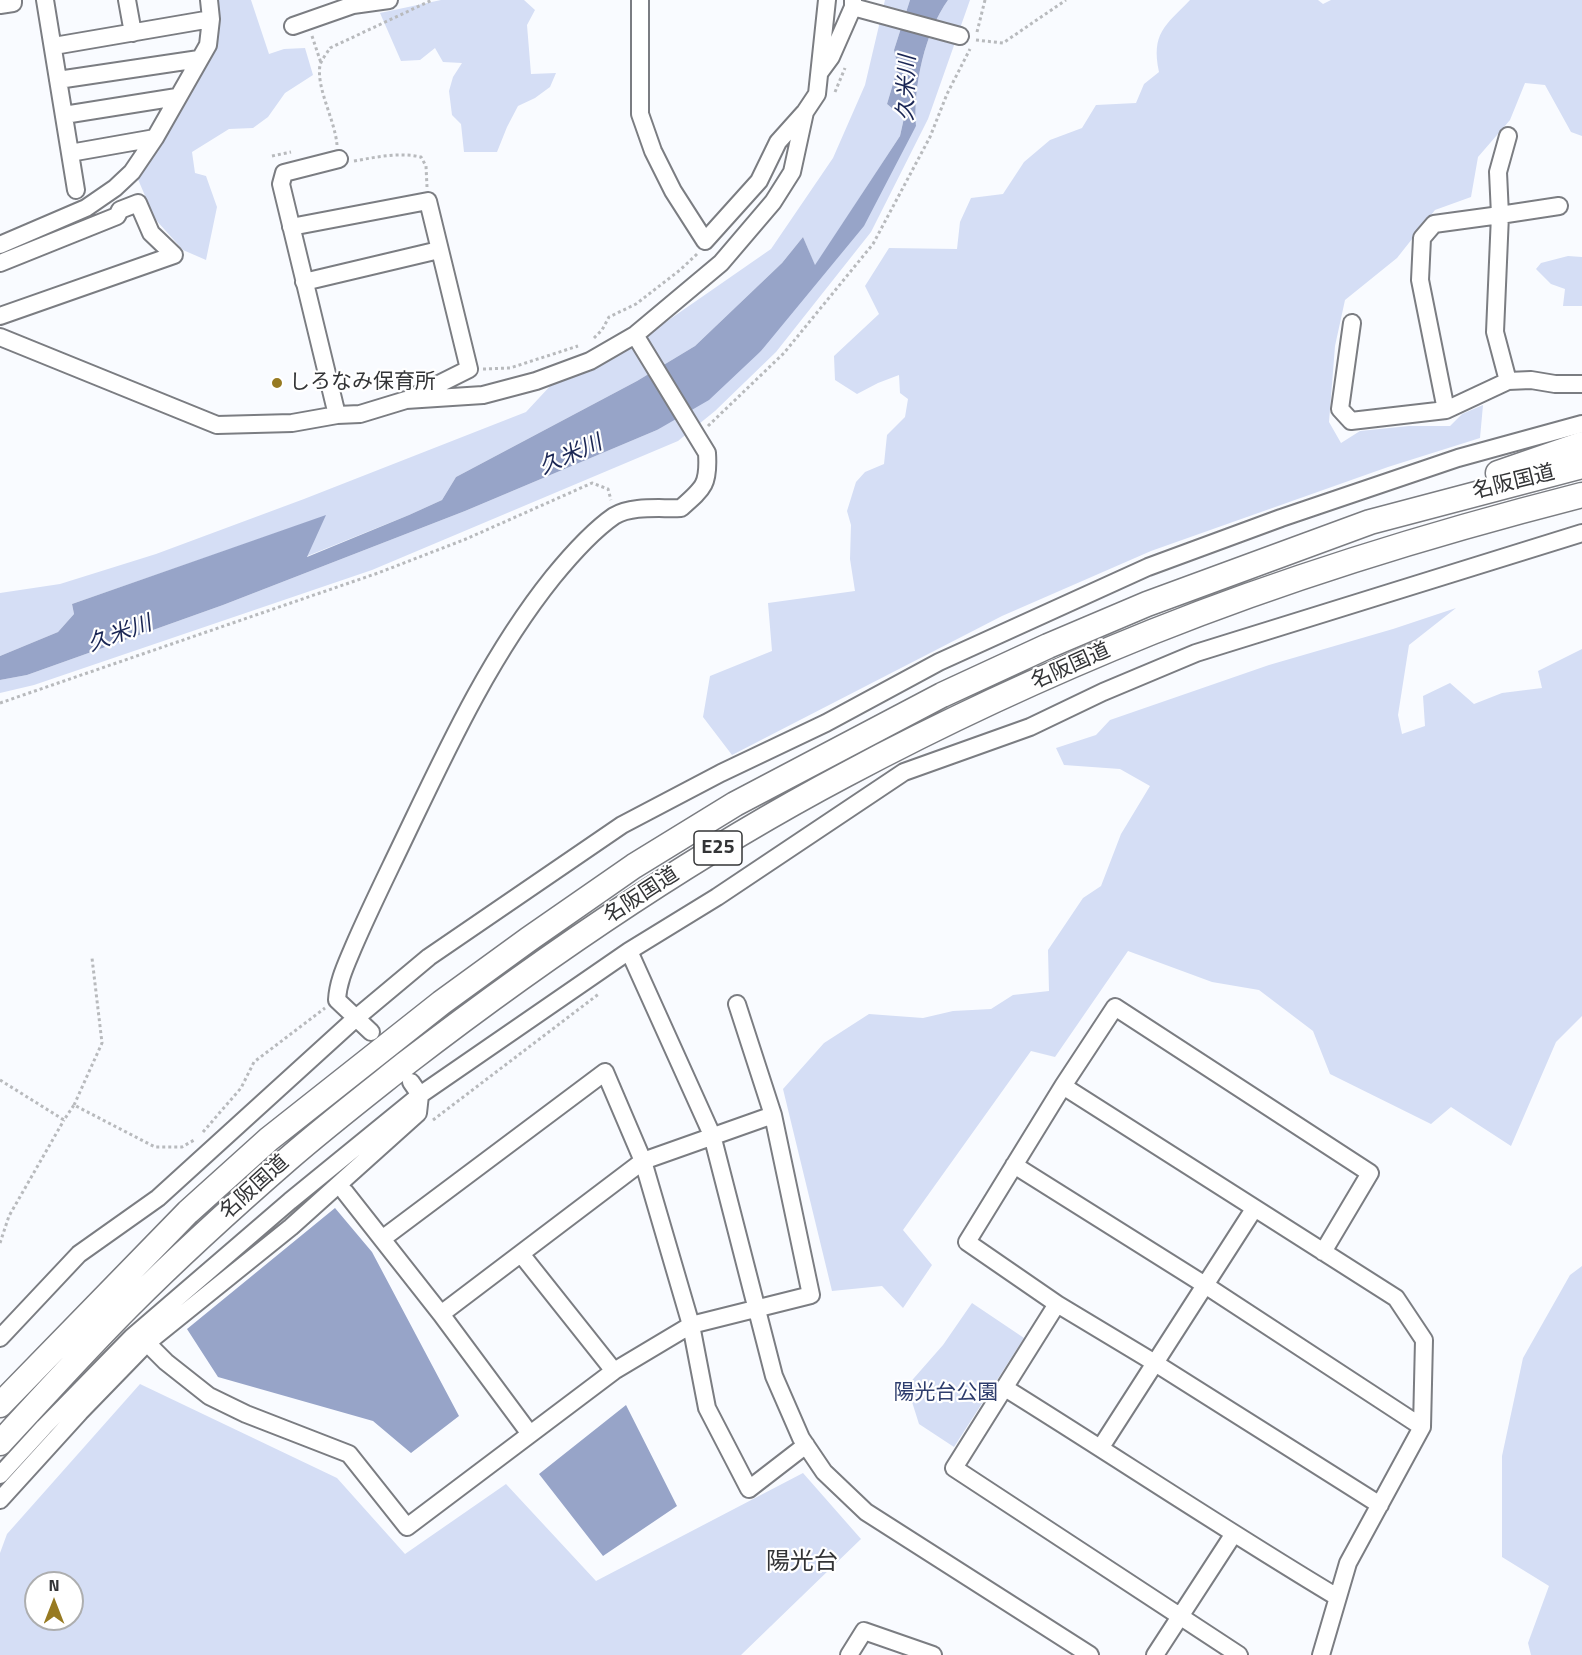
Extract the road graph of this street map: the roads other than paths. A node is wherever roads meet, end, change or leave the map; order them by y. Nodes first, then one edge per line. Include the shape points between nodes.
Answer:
1 (13, 0) edge
2 (45, 0) edge
3 (128, 0) edge
4 (209, 0) edge
5 (389, 0) edge
6 (640, 0) edge
7 (827, 0) edge
8 (853, 3) edge
9 (0, 5) edge
10 (211, 19) junction
11 (293, 26) dead end
12 (133, 33) junction
13 (967, 38) road end
14 (54, 46) junction
15 (199, 59) junction
16 (818, 75) junction
17 (58, 80) junction
18 (177, 97) junction
19 (805, 112) junction
20 (64, 115) junction
21 (1508, 136) dead end
22 (155, 138) junction
23 (70, 153) junction
24 (339, 159) road end
25 (76, 190) dead end
26 (1559, 206) dead end
27 (1500, 215) junction
28 (291, 227) junction
29 (0, 245) edge
30 (439, 250) junction
31 (0, 263) edge
32 (304, 282) junction
33 (0, 316) edge
34 (1352, 323) dead end
35 (635, 336) junction
36 (0, 337) edge
37 (1508, 381) junction
38 (1582, 384) edge
39 (406, 400) junction
40 (1446, 410) junction
41 (337, 415) junction
42 (1582, 424) edge
43 (1582, 444) edge
44 (1582, 466) edge
45 (1582, 495) edge
46 (1582, 511) edge
47 (1370, 522) junction
48 (1574, 535) edge
49 (1582, 545) edge
50 (1155, 631) junction
51 (629, 951) junction
52 (737, 1004) dead end
53 (356, 1018) junction
54 (371, 1032) dead end
55 (358, 1068) junction
56 (1063, 1086) junction
57 (416, 1088) junction
58 (773, 1115) junction
59 (712, 1135) junction
60 (643, 1161) junction
61 (1014, 1165) junction
62 (345, 1192) dead end
63 (1254, 1209) junction
64 (382, 1239) junction
65 (1323, 1252) junction
66 (521, 1254) junction
67 (1205, 1285) junction
68 (1057, 1304) junction
69 (756, 1307) junction
70 (441, 1314) junction
71 (691, 1325) junction
72 (0, 1338) edge
73 (147, 1343) junction
74 (1155, 1363) junction
75 (614, 1371) junction
76 (0, 1381) edge
77 (1005, 1388) junction
78 (0, 1404) edge
79 (1422, 1427) junction
80 (531, 1434) junction
81 (0, 1443) edge
82 (806, 1445) junction
83 (1101, 1447) junction
84 (0, 1475) edge
85 (0, 1500) edge
86 (1380, 1506) junction
87 (1233, 1535) junction
88 (1337, 1597) junction
89 (1179, 1617) junction
90 (849, 1655) edge
91 (933, 1655) edge
92 (1090, 1655) edge
93 (1155, 1655) edge
94 (1239, 1655) edge
95 (1321, 1655) edge

1 - 9 street
2 - 14 street
3 - 12 street
4 - 10 street
5 - 11 street via 353,5
6 - 19 street via 640,114 673,191 705,241 759,181 778,142
7 - 16 street
8 - 13 street
8 - 16 street via 831,57
10 - 12 street
10 - 15 street via 208,45
12 - 14 street
14 - 17 street
15 - 17 street
15 - 18 street
16 - 19 street via 817,94
17 - 20 street
18 - 20 street
18 - 22 street
19 - 35 street via 792,172 773,202 721,263
20 - 23 street
21 - 27 street via 1498,172
22 - 23 street
22 - 29 street via 132,172 105,195 86,208
23 - 25 street
24 - 28 street via 284,173 281,184
26 - 27 street
27 - 37 street via 1495,332
27 - 40 street via 1434,224 1422,238 1420,279
28 - 30 street via 428,201
28 - 32 street
30 - 32 street
30 - 39 street via 470,369
31 - 33 street via 117,216 120,210 138,203 151,233 174,255
32 - 41 street
34 - 40 street via 1340,409 1351,421
35 - 39 street via 590,361 536,381 483,395
35 - 53 street via 707,453 708,473 700,491 681,508 627,510 615,516 565,563 501,652 453,737 372,903 338,986 337,1000
36 - 41 street via 217,425 292,423
37 - 38 street
37 - 40 street
39 - 41 street via 360,414
42 - 53 street via 1458,458 1148,567 939,662 622,825 429,957
43 - 47 highway
44 - 47 highway, 名阪国道 / E25
45 - 50 highway, 名阪国道 / E25 via 1379,552
46 - 50 highway via 1477,534
47 - 55 highway, 名阪国道 / E25 via 1158,600 1048,646 942,695 755,793 634,866 529,939
48 - 49 street
48 - 51 street via 1196,653 1030,727 904,772
50 - 81 highway, 名阪国道 / E25 via 1052,674 846,774 681,870 547,958 290,1157 129,1306
51 - 57 street
51 - 59 street
52 - 58 street
53 - 54 street
53 - 72 street via 158,1198 79,1254
55 - 76 highway via 284,1120 223,1171 156,1231 32,1356
55 - 78 highway, 名阪国道 / E25 via 269,1139 188,1212
56 - 61 street
56 - 63 street
56 - 65 street via 1115,1007 1370,1173
57 - 73 street via 418,1113 291,1227
57 - 84 street via 132,1337
58 - 59 street
58 - 69 street via 811,1295
59 - 60 street
59 - 69 street
60 - 64 street via 605,1072
60 - 66 street
60 - 71 street
61 - 67 street
61 - 68 street via 967,1242
62 - 64 street
63 - 65 street
63 - 67 street
64 - 70 street
65 - 79 street via 1396,1298 1424,1340
66 - 70 street
66 - 75 street
67 - 74 street
67 - 79 street
68 - 74 street
68 - 77 street
69 - 71 street
69 - 82 street via 774,1376
70 - 80 street
71 - 75 street
71 - 82 street via 707,1408 749,1489
73 - 80 street via 209,1396 349,1454 406,1527
73 - 85 street
74 - 83 street
74 - 86 street
75 - 80 street
77 - 83 street
77 - 89 street via 954,1468
79 - 86 street
82 - 92 street via 824,1472 866,1512
83 - 87 street
86 - 88 street via 1348,1563
87 - 88 street
87 - 89 street
88 - 95 street
89 - 93 street
89 - 94 street
90 - 91 street via 864,1631

